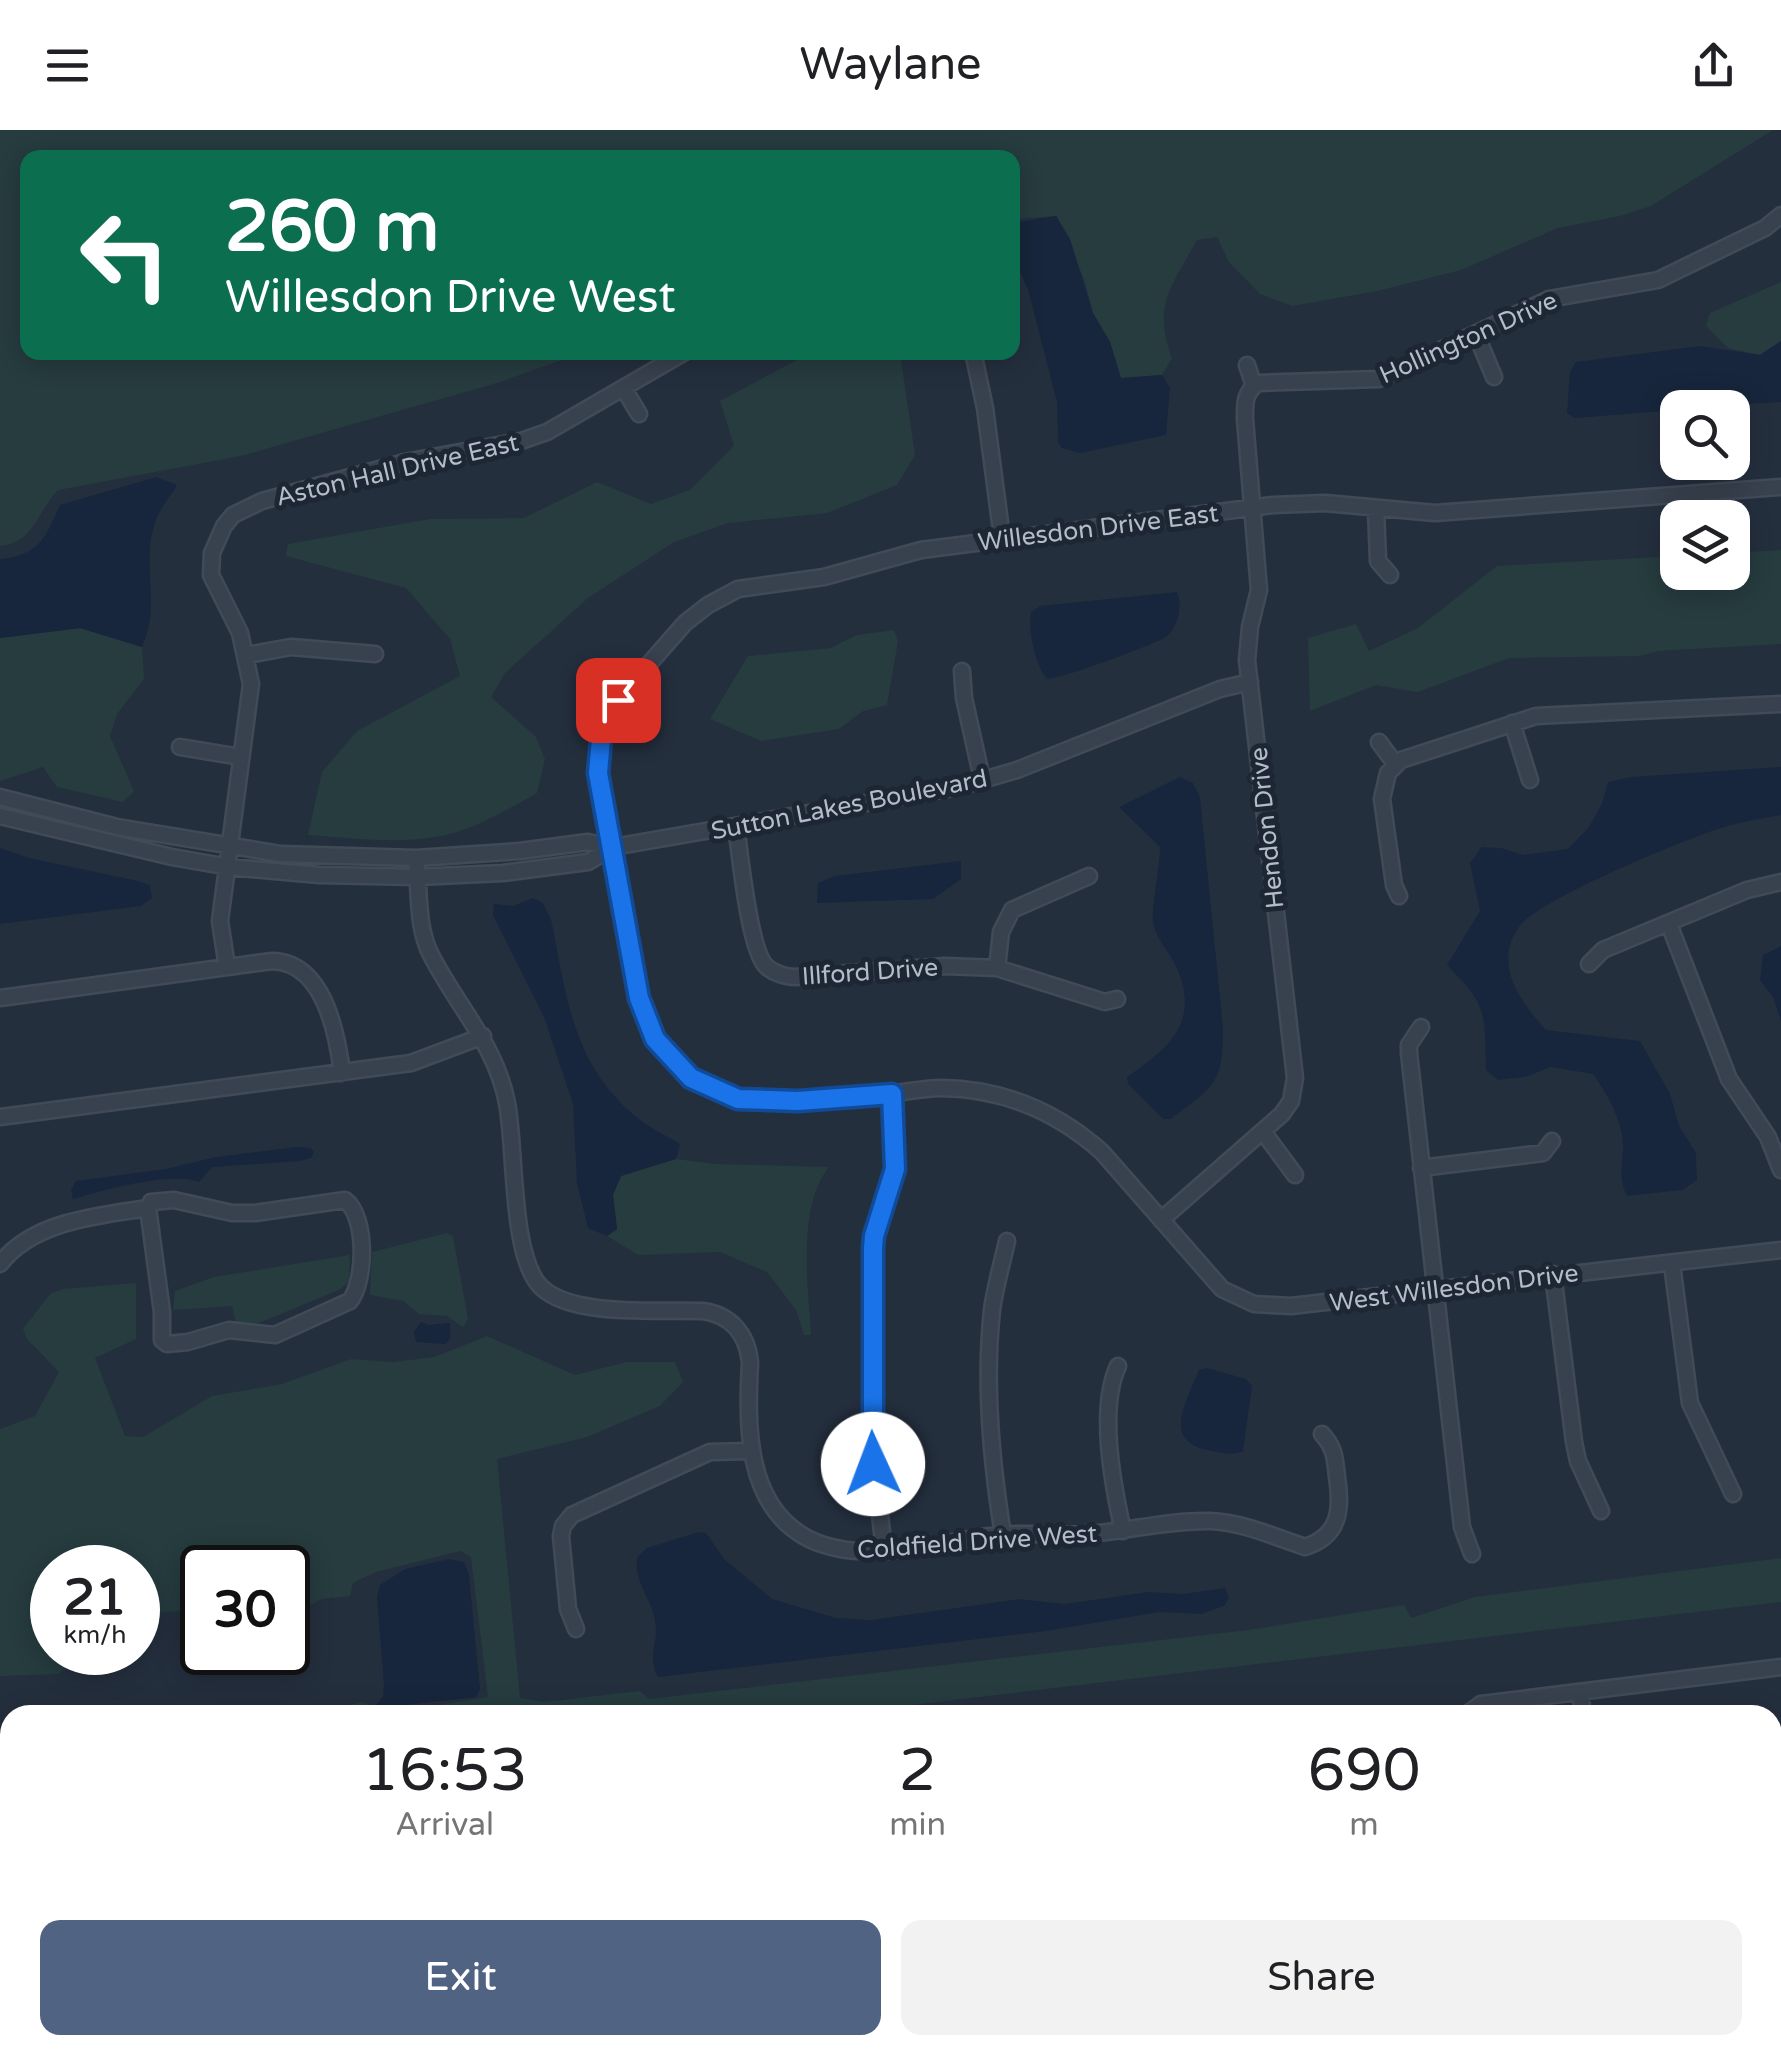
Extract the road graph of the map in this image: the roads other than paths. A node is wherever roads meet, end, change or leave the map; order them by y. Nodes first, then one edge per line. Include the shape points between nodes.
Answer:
1 (1781, 215) edge
2 (1476, 334) junction
3 (672, 360) edge
4 (974, 360) edge
5 (1247, 365) dead end
6 (1494, 378) dead end
7 (1256, 385) junction
8 (624, 389) junction
9 (638, 414) dead end
10 (1781, 487) edge
11 (1253, 507) junction
12 (1376, 510) junction
13 (1002, 538) junction
14 (1390, 575) dead end
15 (375, 654) dead end
16 (247, 655) junction
17 (962, 671) dead end
18 (1250, 682) junction
19 (1781, 704) edge
20 (1512, 723) junction
21 (1379, 742) dead end
22 (180, 747) dead end
23 (241, 756) junction
24 (1396, 765) junction
25 (982, 780) junction
26 (1530, 780) dead end
27 (0, 797) edge
28 (66, 813) junction
29 (0, 816) edge
30 (736, 826) junction
31 (63, 831) junction
32 (613, 847) junction
33 (230, 848) junction
34 (416, 858) junction
35 (229, 867) junction
36 (1089, 876) dead end
37 (418, 878) junction
38 (1781, 882) edge
39 (1399, 896) dead end
40 (1669, 924) junction
41 (1588, 964) dead end
42 (227, 967) junction
43 (997, 968) junction
44 (0, 998) edge
45 (1116, 999) dead end
46 (1421, 1027) dead end
47 (483, 1036) junction
48 (342, 1072) junction
49 (892, 1094) junction
50 (0, 1117) edge
51 (1264, 1133) junction
52 (1552, 1141) dead end
53 (1421, 1168) junction
54 (1781, 1170) edge
55 (1295, 1175) dead end
56 (148, 1208) junction
57 (1161, 1220) junction
58 (1007, 1241) dead end
59 (1781, 1250) edge
60 (0, 1264) edge
61 (1672, 1264) junction
62 (1553, 1274) junction
63 (1434, 1289) junction
64 (1118, 1366) dead end
65 (1322, 1434) dead end
66 (750, 1451) junction
67 (1733, 1494) dead end
68 (1601, 1511) dead end
69 (1122, 1531) junction
70 (1003, 1534) junction
71 (884, 1550) junction
72 (1472, 1554) dead end
73 (576, 1630) dead end
74 (1781, 1668) edge
75 (1580, 1692) junction
76 (1480, 1705) edge
77 (1582, 1705) edge

1 - 2 street, Hollington Drive via 1658,280 1564,294
2 - 6 street
2 - 7 street, Hollington Drive via 1379,379
3 - 8 street, Aston Hall Drive East
4 - 13 street
5 - 7 street
7 - 11 street, Hendon Drive via 1246,398 1245,419
8 - 9 street
8 - 16 street, Aston Hall Drive East via 521,442 405,462 233,515 212,552 211,575
10 - 12 street, Willesdon Drive East via 1436,513
11 - 12 street, Willesdon Drive East via 1324,503
11 - 13 street, Willesdon Drive East
11 - 18 street, Hendon Drive via 1259,590 1249,638
12 - 14 street via 1378,561
13 - 32 street, Willesdon Drive East via 738,589 708,604 620,697 602,728 598,773
15 - 16 street via 290,646
16 - 23 street via 251,684
17 - 25 street
18 - 25 street, Sutton Lakes Boulevard
18 - 51 street, Hendon Drive via 1295,1078 1287,1108
19 - 20 street via 1536,716
20 - 24 street
20 - 26 street
21 - 24 street
22 - 23 street
23 - 33 street
24 - 39 street via 1382,799
25 - 30 street, Sutton Lakes Boulevard
27 - 28 street, Sutton Lakes Boulevard
28 - 31 street
28 - 33 street, Sutton Lakes Boulevard
29 - 31 street, Sutton Lakes Boulevard
30 - 32 street, Sutton Lakes Boulevard
30 - 43 street, Illford Drive via 754,942 770,969 796,977
31 - 35 street, Sutton Lakes Boulevard
32 - 34 street, Sutton Lakes Boulevard via 588,842
32 - 37 street, Sutton Lakes Boulevard via 588,862
32 - 49 street, Willesdon Drive East via 639,998 655,1039 680,1069 750,1101
33 - 34 street, Sutton Lakes Boulevard
33 - 35 street
34 - 37 street, Coldfield Drive West
35 - 37 street, Sutton Lakes Boulevard
35 - 42 street via 220,931
36 - 43 street via 1012,910 1001,932
37 - 47 street, Coldfield Drive West via 430,955
38 - 40 street
40 - 41 street via 1603,950
40 - 54 street via 1730,1079
42 - 44 street
42 - 48 street via 278,961 305,972 333,1023
43 - 45 street, Illford Drive via 1105,1002
46 - 53 street via 1409,1046
47 - 48 street via 428,1059
47 - 66 street, Coldfield Drive West via 504,1088 522,1247 531,1274 552,1296 581,1306 703,1311 738,1328 748,1348
48 - 50 street
49 - 57 street, West Willesdon Drive via 981,1092 1046,1111 1102,1152
49 - 71 street via 895,1169 873,1248 872,1444
51 - 55 street
51 - 57 street, Hendon Drive
52 - 53 street via 1542,1153
53 - 63 street
56 - 56 street via 167,1344 223,1331 274,1334 356,1294 360,1231 345,1200 255,1212 174,1200
56 - 60 street via 27,1237
57 - 63 street, West Willesdon Drive via 1213,1282 1254,1304 1291,1306
58 - 70 street via 992,1308 989,1395
59 - 61 street, West Willesdon Drive
61 - 62 street, West Willesdon Drive
61 - 67 street via 1690,1404
62 - 63 street, West Willesdon Drive
62 - 68 street via 1574,1442
63 - 72 street via 1462,1526
64 - 69 street via 1108,1416
65 - 69 street, Coldfield Drive West via 1333,1446 1341,1507 1328,1536 1316,1544 1305,1547 1206,1520
66 - 71 street, Coldfield Drive West via 766,1494 806,1537 843,1550
66 - 73 street via 710,1452 572,1515 561,1546
69 - 70 street, Coldfield Drive West
70 - 71 street, Coldfield Drive West
74 - 75 street
75 - 76 street
75 - 77 street

